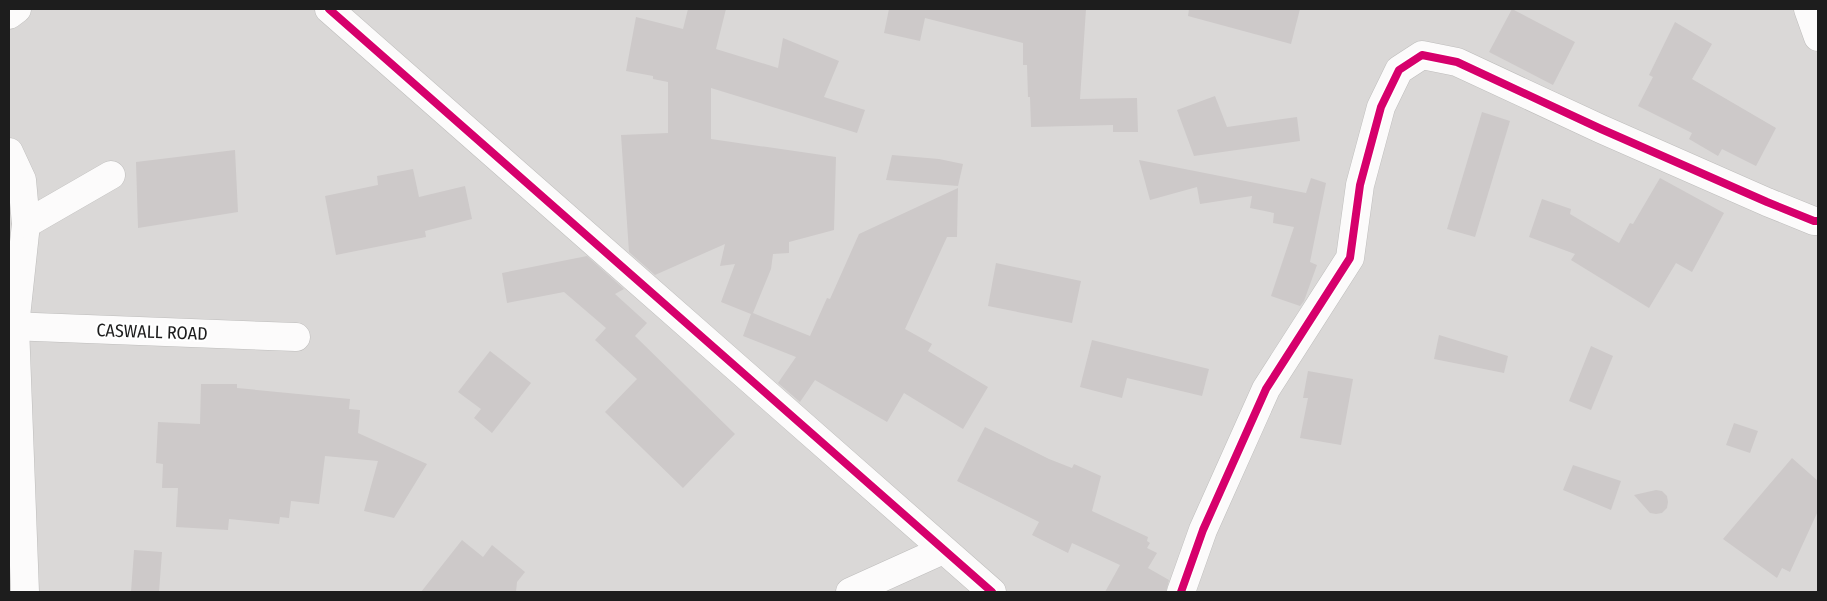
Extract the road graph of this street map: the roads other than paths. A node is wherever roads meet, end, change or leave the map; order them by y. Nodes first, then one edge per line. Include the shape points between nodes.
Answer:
1 (17, 9) edge
2 (329, 9) edge
3 (1808, 9) edge
4 (9, 15) edge
5 (1818, 37) edge
6 (9, 152) edge
7 (111, 176) dead end
8 (1818, 221) edge
9 (26, 224) junction
10 (12, 326) edge
11 (296, 337) dead end
12 (943, 550) junction
13 (25, 592) edge
14 (850, 592) edge
15 (992, 592) edge
16 (1181, 592) edge

1 - 4 street
2 - 12 street
3 - 5 street
6 - 9 street via 22,180
7 - 9 street
8 - 16 street via 1601,129 1457,62 1422,55 1400,70 1381,107 1360,185 1350,258 1266,389 1203,530
9 - 10 street
10 - 11 street, CASWALL ROAD
10 - 13 street
12 - 14 street
12 - 15 street

